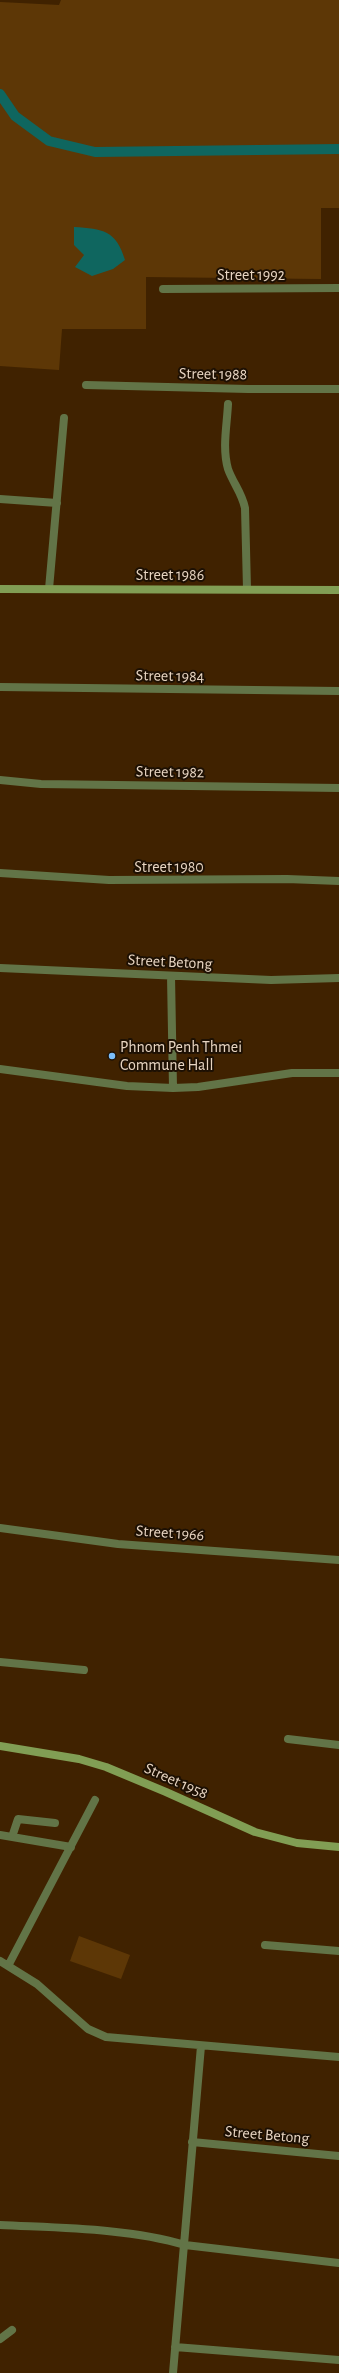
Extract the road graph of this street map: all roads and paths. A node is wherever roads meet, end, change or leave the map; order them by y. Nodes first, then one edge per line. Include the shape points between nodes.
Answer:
1 (339, 288) edge
2 (163, 289) dead end
3 (86, 385) dead end
4 (339, 389) edge
5 (228, 404) dead end
6 (64, 418) dead end
7 (0, 499) edge
8 (57, 503) junction
9 (0, 589) edge
10 (49, 589) junction
11 (247, 589) junction
12 (339, 590) edge
13 (0, 687) edge
14 (339, 691) edge
15 (0, 780) edge
16 (339, 788) edge
17 (0, 873) edge
18 (339, 881) edge
19 (0, 968) edge
20 (171, 976) junction
21 (339, 978) edge
22 (0, 1068) edge
23 (339, 1073) edge
24 (173, 1088) junction
25 (0, 1528) edge
26 (339, 1560) edge
27 (0, 1662) edge
28 (84, 1670) dead end
29 (288, 1739) dead end
30 (339, 1745) edge
31 (0, 1746) edge
32 (95, 1800) dead end
33 (55, 1823) dead end
34 (0, 1835) edge
35 (12, 1837) junction
36 (70, 1847) junction
37 (339, 1847) edge
38 (265, 1945) dead end
39 (339, 1951) edge
40 (0, 1961) edge
41 (8, 1966) junction
42 (201, 2046) junction
43 (339, 2057) edge
44 (192, 2142) junction
45 (339, 2156) edge
46 (0, 2225) edge
47 (185, 2245) junction
48 (339, 2263) edge
49 (12, 2330) dead end
50 (0, 2339) edge
51 (176, 2347) junction
52 (339, 2360) edge
53 (173, 2373) edge

1 - 2 street, Street 1992
3 - 4 street, Street 1988 via 248,390
5 - 11 street via 225,452 228,468 243,496 245,508
6 - 8 street
7 - 8 street
8 - 10 street
9 - 10 street, Street 1986
10 - 11 street, Street 1986
11 - 12 street, Street 1986
13 - 14 street, Street 1984
15 - 16 street, Street 1982 via 41,784
17 - 18 street, Street 1980 via 146,881
19 - 20 street, Street Betong
20 - 21 street, Street Betong via 271,980
20 - 24 street
22 - 24 street via 127,1086
23 - 24 street via 292,1073 198,1087
25 - 26 street, Street 1966 via 118,1544
27 - 28 street
29 - 30 street
31 - 37 street, Street 1958 via 79,1759 166,1792 255,1832 297,1843
32 - 36 street
33 - 35 street via 18,1819
34 - 35 street
35 - 36 street
36 - 41 street
38 - 39 street
40 - 41 street
41 - 42 street via 36,1984 88,2029 106,2037
42 - 43 street
42 - 44 street
44 - 45 street, Street Betong
44 - 47 street
46 - 47 street via 113,2233
47 - 48 street
47 - 51 street
49 - 50 street
51 - 52 street
51 - 53 street

